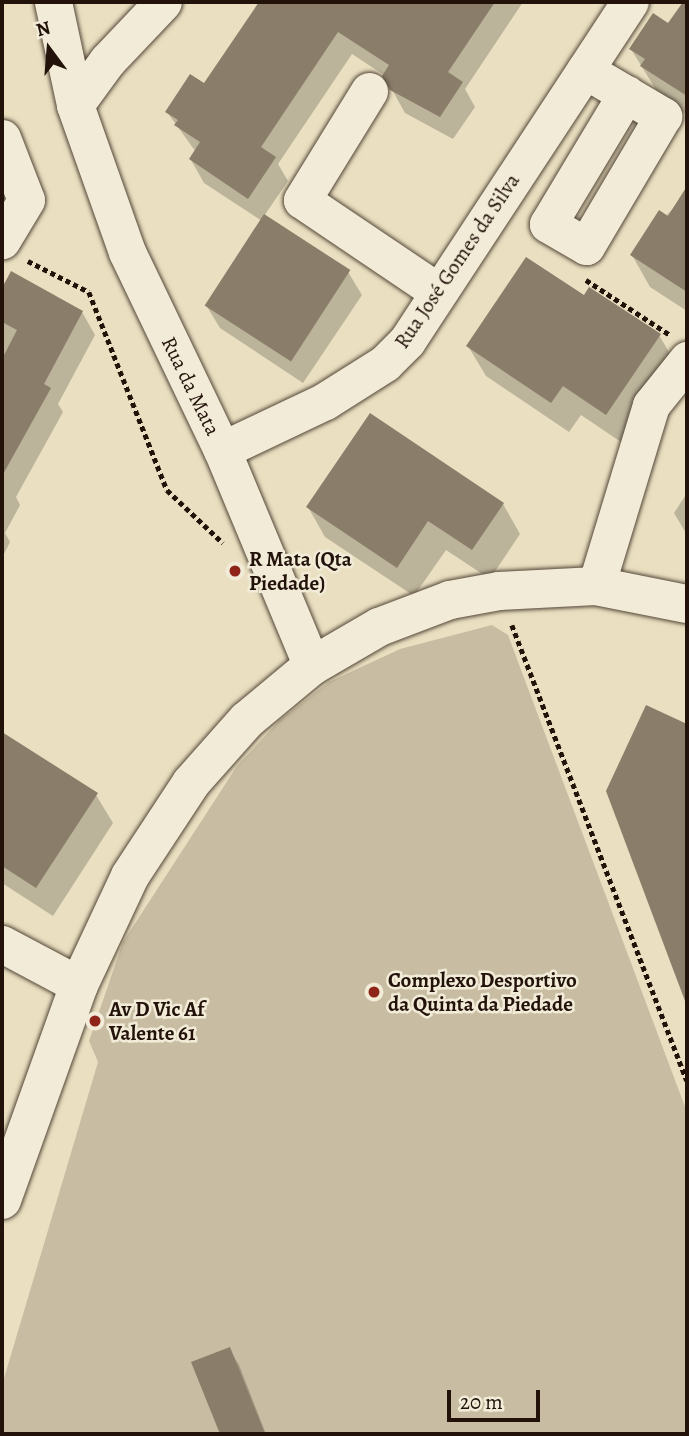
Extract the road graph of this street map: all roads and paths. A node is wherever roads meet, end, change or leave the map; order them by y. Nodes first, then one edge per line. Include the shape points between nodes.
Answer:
1 (53, 2) edge
2 (163, 2) edge
3 (630, 2) edge
4 (585, 70) junction
5 (369, 91) dead end
6 (625, 94) dead end
7 (75, 104) junction
8 (2, 138) edge
9 (8, 247) edge
10 (587, 281) dead end
11 (438, 291) junction
12 (664, 330) dead end
13 (687, 360) edge
14 (222, 450) junction
15 (229, 548) dead end
16 (596, 586) junction
17 (499, 591) junction
18 (687, 604) edge
19 (312, 666) junction
20 (2, 944) edge
21 (79, 985) junction
22 (687, 1081) edge
23 (2, 1200) edge

1 - 7 street, Rua da Mata
2 - 7 street via 107,61
3 - 4 street, Rua José Gomes da Silva
4 - 6 street
4 - 11 street, Rua José Gomes da Silva
5 - 11 street via 302,200
7 - 14 street, Rua da Mata via 127,252
8 - 9 street via 26,200
9 - 15 path via 89,292 167,490
10 - 12 path
11 - 14 street, Rua José Gomes da Silva via 407,341 385,363 325,401
13 - 16 street via 651,405
14 - 19 street, Rua da Mata
16 - 17 street
16 - 18 street
17 - 19 street via 450,600 379,626
17 - 22 path
19 - 21 street via 247,720 191,783 130,876
20 - 21 street
21 - 23 street

